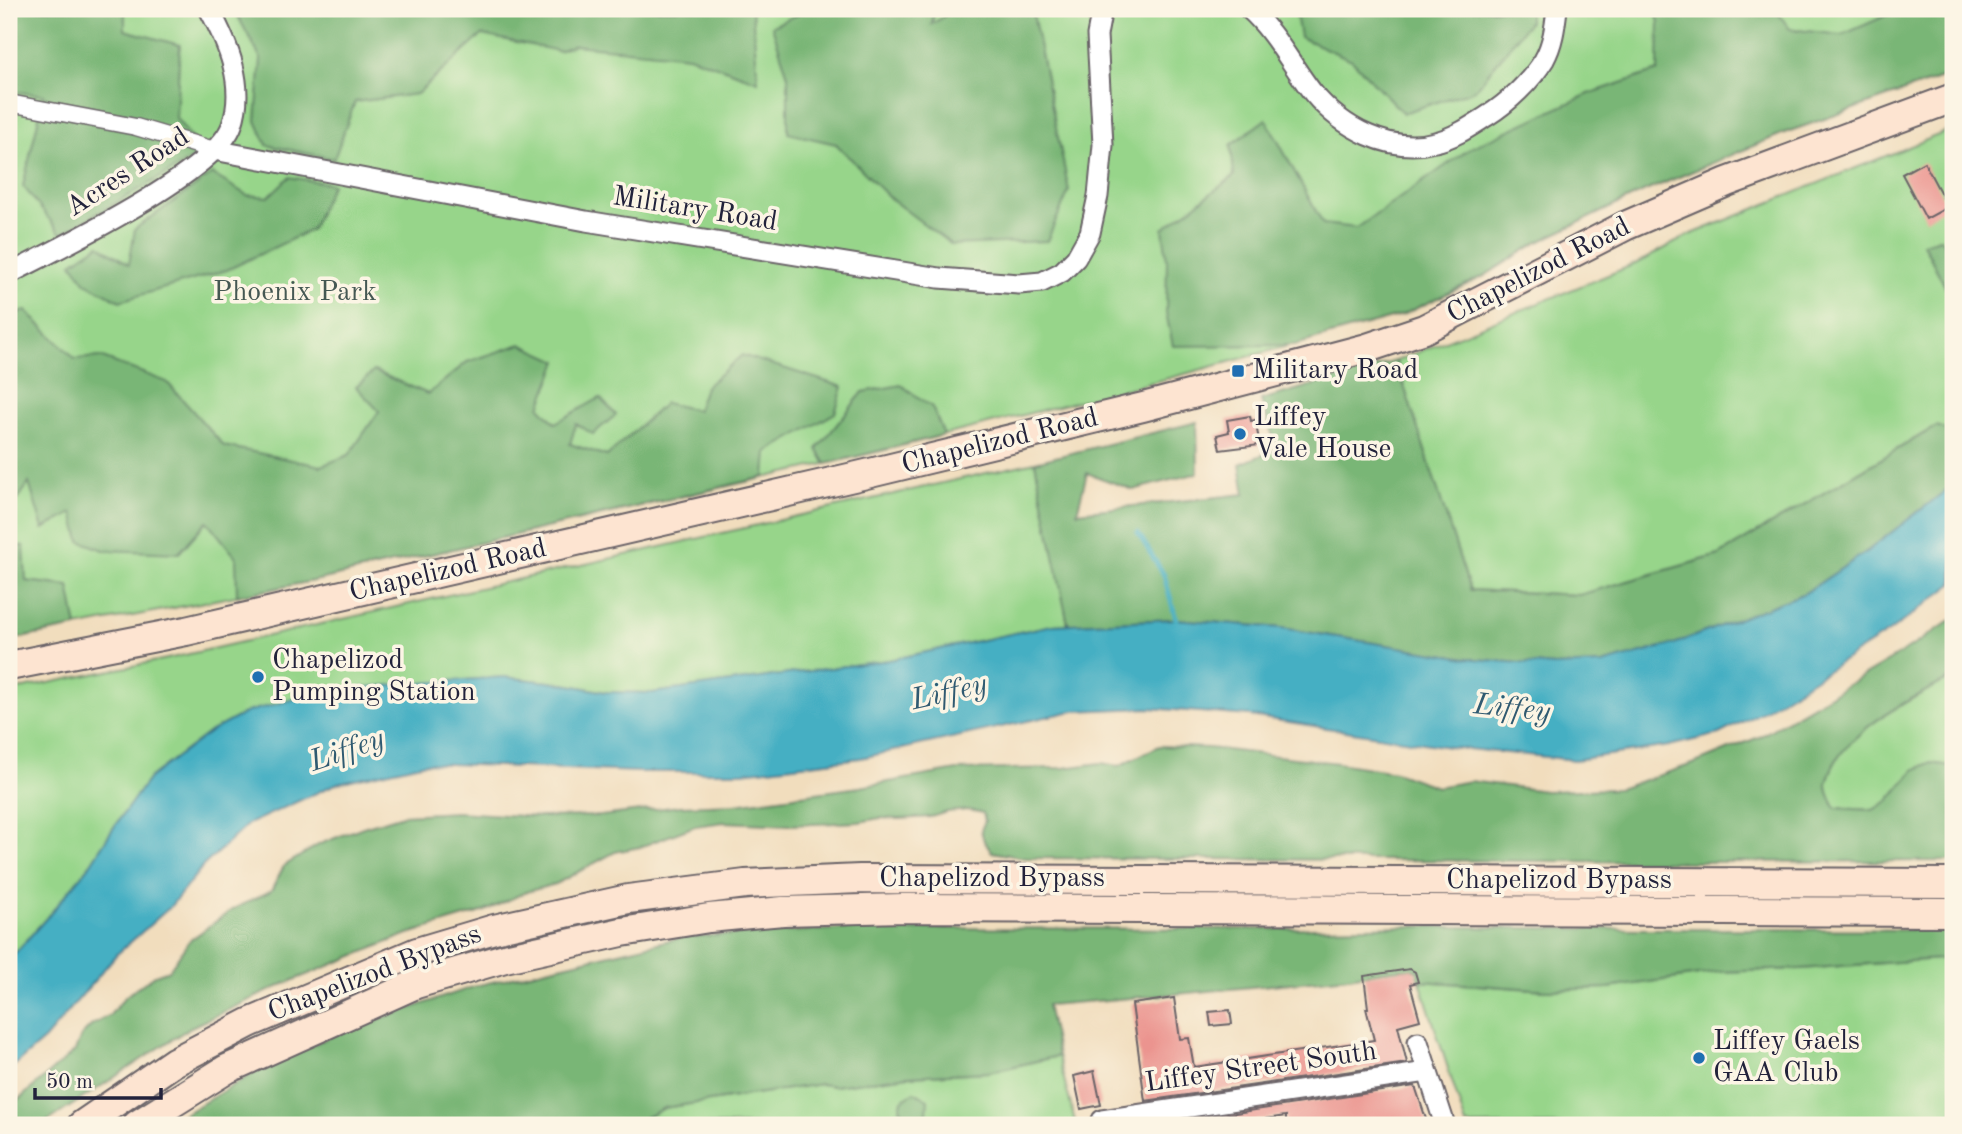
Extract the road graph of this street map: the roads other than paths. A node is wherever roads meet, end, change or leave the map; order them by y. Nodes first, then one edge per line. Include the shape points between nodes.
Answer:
1 (209, 9) edge
2 (1102, 9) edge
3 (1249, 9) edge
4 (1557, 9) edge
5 (1953, 98) edge
6 (9, 103) edge
7 (214, 150) junction
8 (9, 274) edge
9 (9, 666) edge
10 (1953, 883) edge
11 (1953, 912) edge
12 (1418, 1042) dead end
13 (1427, 1072) junction
14 (1103, 1122) edge
15 (82, 1125) edge
16 (136, 1125) edge
17 (1445, 1125) edge

1 - 7 street, Acres Road via 228,43 239,95 232,127
2 - 7 street, Military Road via 1097,35 1103,145 1090,233 1076,258 1042,282 939,278 586,221
3 - 4 street via 1274,35 1314,94 1341,119 1362,134 1408,146 1436,142 1464,130 1521,88 1544,60
5 - 9 main road, Chapelizod Road via 1727,182 1625,226 1424,329 1367,348 875,472 186,631
6 - 7 street via 136,127
7 - 8 street, Acres Road via 188,174
10 - 15 main road, Chapelizod Bypass via 860,879 745,884 641,897 494,929 417,952 337,984 174,1062
11 - 16 main road, Chapelizod Bypass via 904,908 709,918 518,955 416,984 227,1069
12 - 13 street
13 - 14 street, Liffey Street South
13 - 17 street

